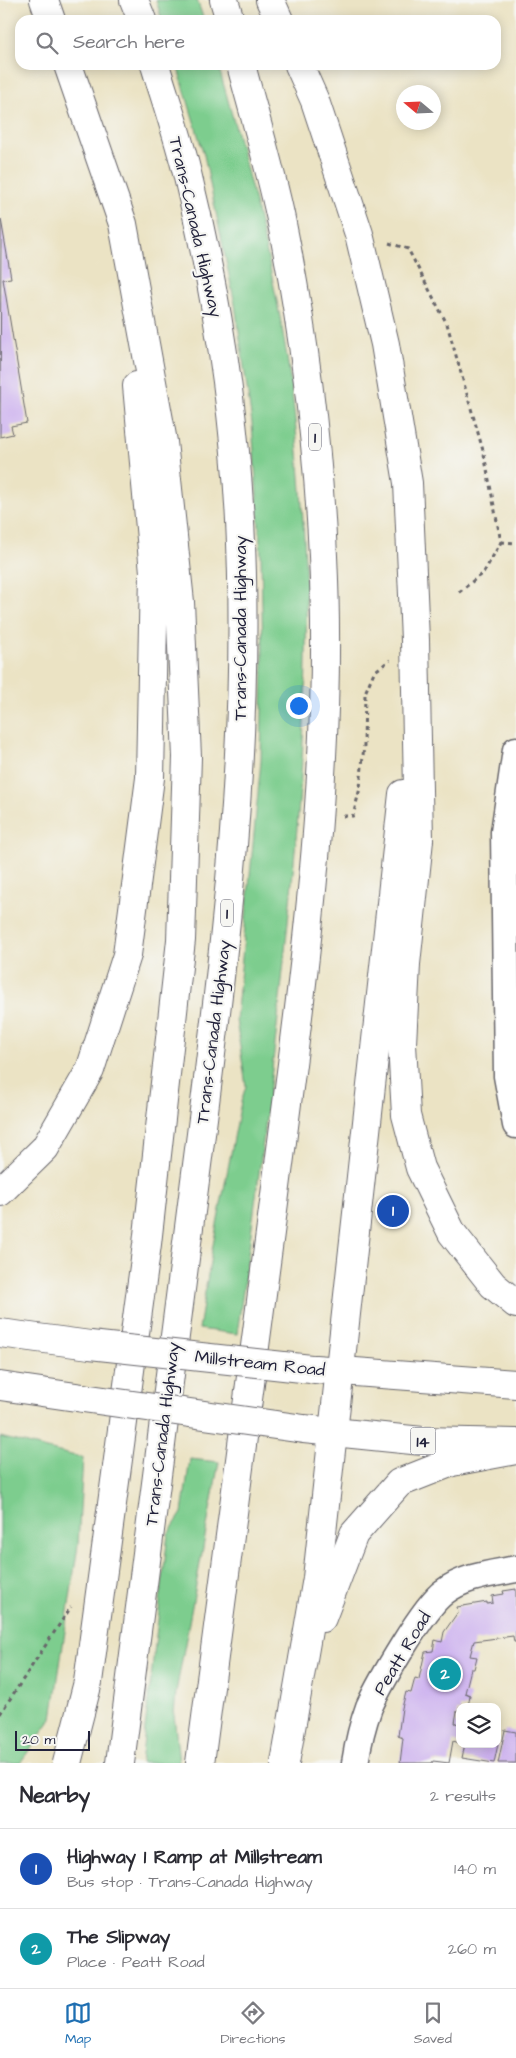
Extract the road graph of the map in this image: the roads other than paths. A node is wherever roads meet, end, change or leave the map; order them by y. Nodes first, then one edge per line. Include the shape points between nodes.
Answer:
1 (44, 0) edge
2 (134, 0) edge
3 (224, 0) edge
4 (270, 0) edge
5 (50, 15) edge
6 (140, 15) edge
7 (228, 15) edge
8 (277, 15) edge
9 (70, 70) edge
10 (156, 70) edge
11 (242, 70) edge
12 (301, 70) edge
13 (79, 98) junction
14 (406, 647) junction
15 (516, 750) edge
16 (516, 1125) edge
17 (0, 1192) edge
18 (516, 1304) edge
19 (0, 1333) edge
20 (340, 1372) junction
21 (516, 1384) edge
22 (0, 1386) edge
23 (331, 1433) junction
24 (516, 1443) edge
25 (516, 1450) edge
26 (516, 1568) edge
27 (298, 1682) junction
28 (67, 1763) edge
29 (120, 1763) edge
30 (200, 1763) edge
31 (286, 1763) edge
32 (355, 1763) edge

1 - 5 main road
2 - 6 main road
3 - 7 main road
4 - 8 main road
9 - 13 main road
10 - 29 main road, Trans-Canada Highway / 1 via 188,178 210,277 225,369 240,519 242,641 239,768 213,1039
11 - 30 main road, 1 via 281,220 316,444 324,560 324,688 308,936
12 - 14 main road via 315,101 360,234 385,344 408,483
13 - 17 main road via 135,367 154,572 150,778 127,955 90,1070 45,1148
13 - 28 main road via 123,224 163,442 180,602 186,757 180,950 147,1244 88,1682
14 - 18 main road via 419,840 406,964 402,1044 406,1115 420,1168 452,1233 493,1285
14 - 20 main road via 398,852
15 - 16 street via 504,832 507,1076
19 - 20 main road, Millstream Road, bridge
20 - 21 main road, Millstream Road
20 - 23 main road
22 - 23 main road, bridge
23 - 24 main road, 14
23 - 27 main road via 317,1578
25 - 27 main road via 452,1462 399,1483 354,1534
26 - 32 street, Peatt Road via 470,1578 443,1592 422,1616 370,1706 360,1734
27 - 31 main road

